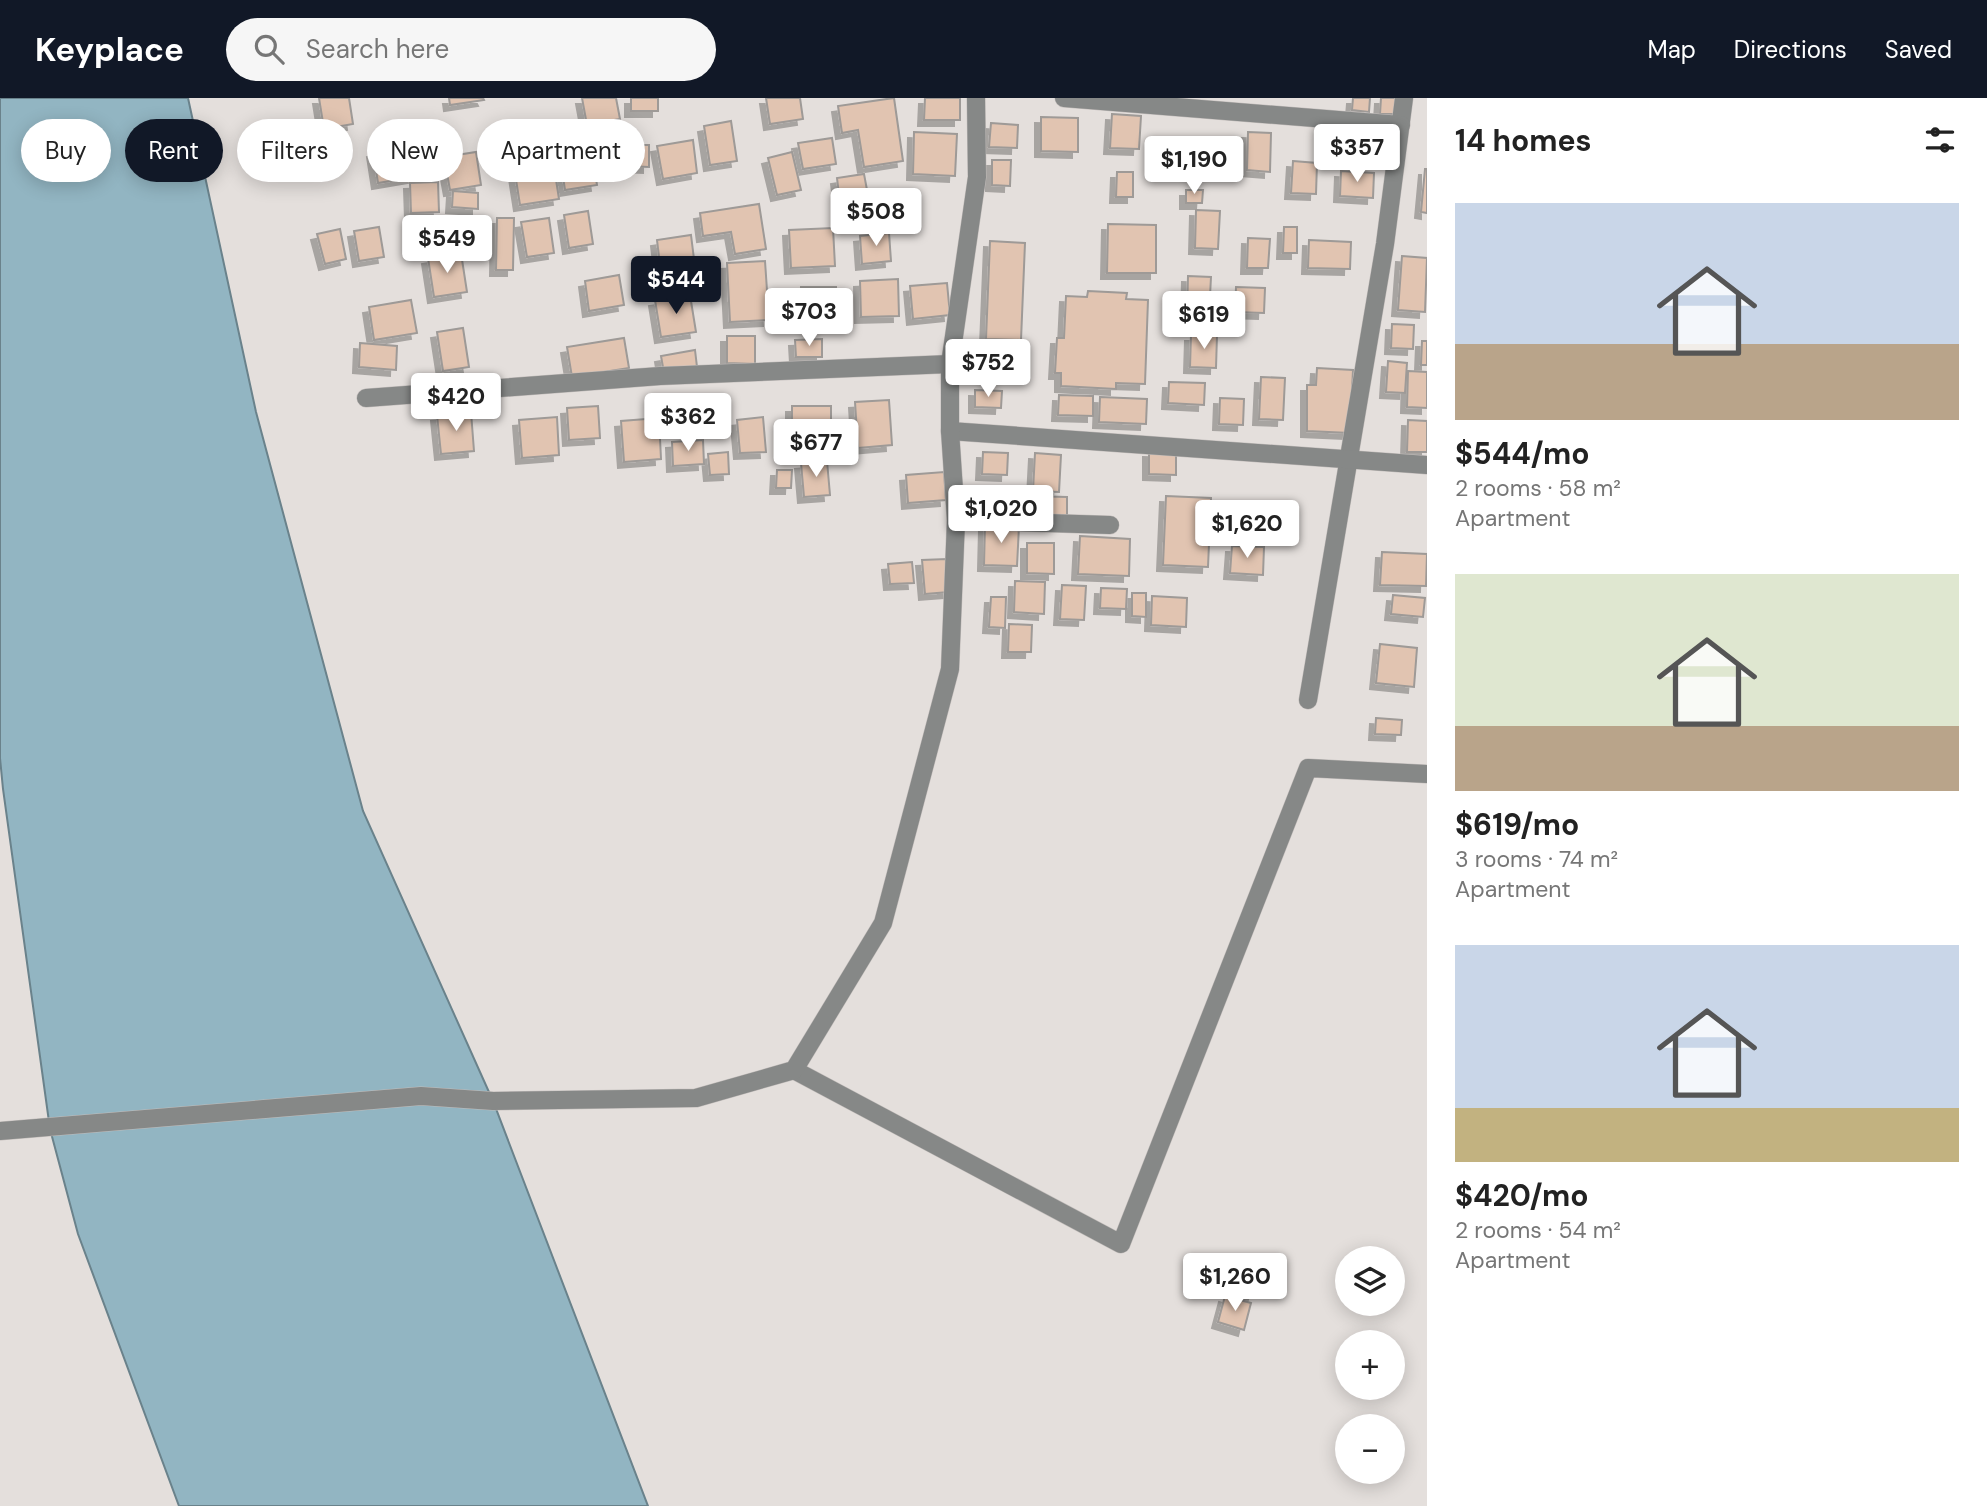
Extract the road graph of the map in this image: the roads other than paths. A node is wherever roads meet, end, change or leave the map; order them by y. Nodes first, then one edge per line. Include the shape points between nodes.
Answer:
1 (976, 98) edge
2 (1064, 98) edge
3 (1404, 98) edge
4 (1401, 125) junction
5 (950, 364) junction
6 (366, 398) dead end
7 (950, 431) junction
8 (1349, 458) junction
9 (1427, 466) edge
10 (956, 520) junction
11 (1110, 525) dead end
12 (1308, 700) dead end
13 (1427, 774) edge
14 (794, 1070) junction
15 (0, 1131) edge

1 - 5 street via 977,177
2 - 4 street
3 - 4 street
4 - 8 street
5 - 6 street via 660,376
5 - 7 street
7 - 8 street
7 - 10 street
8 - 9 street
8 - 12 street
10 - 11 street
10 - 14 street via 950,669 883,923
13 - 14 street via 1308,768 1121,1244
14 - 15 street via 696,1098 493,1101 421,1096

